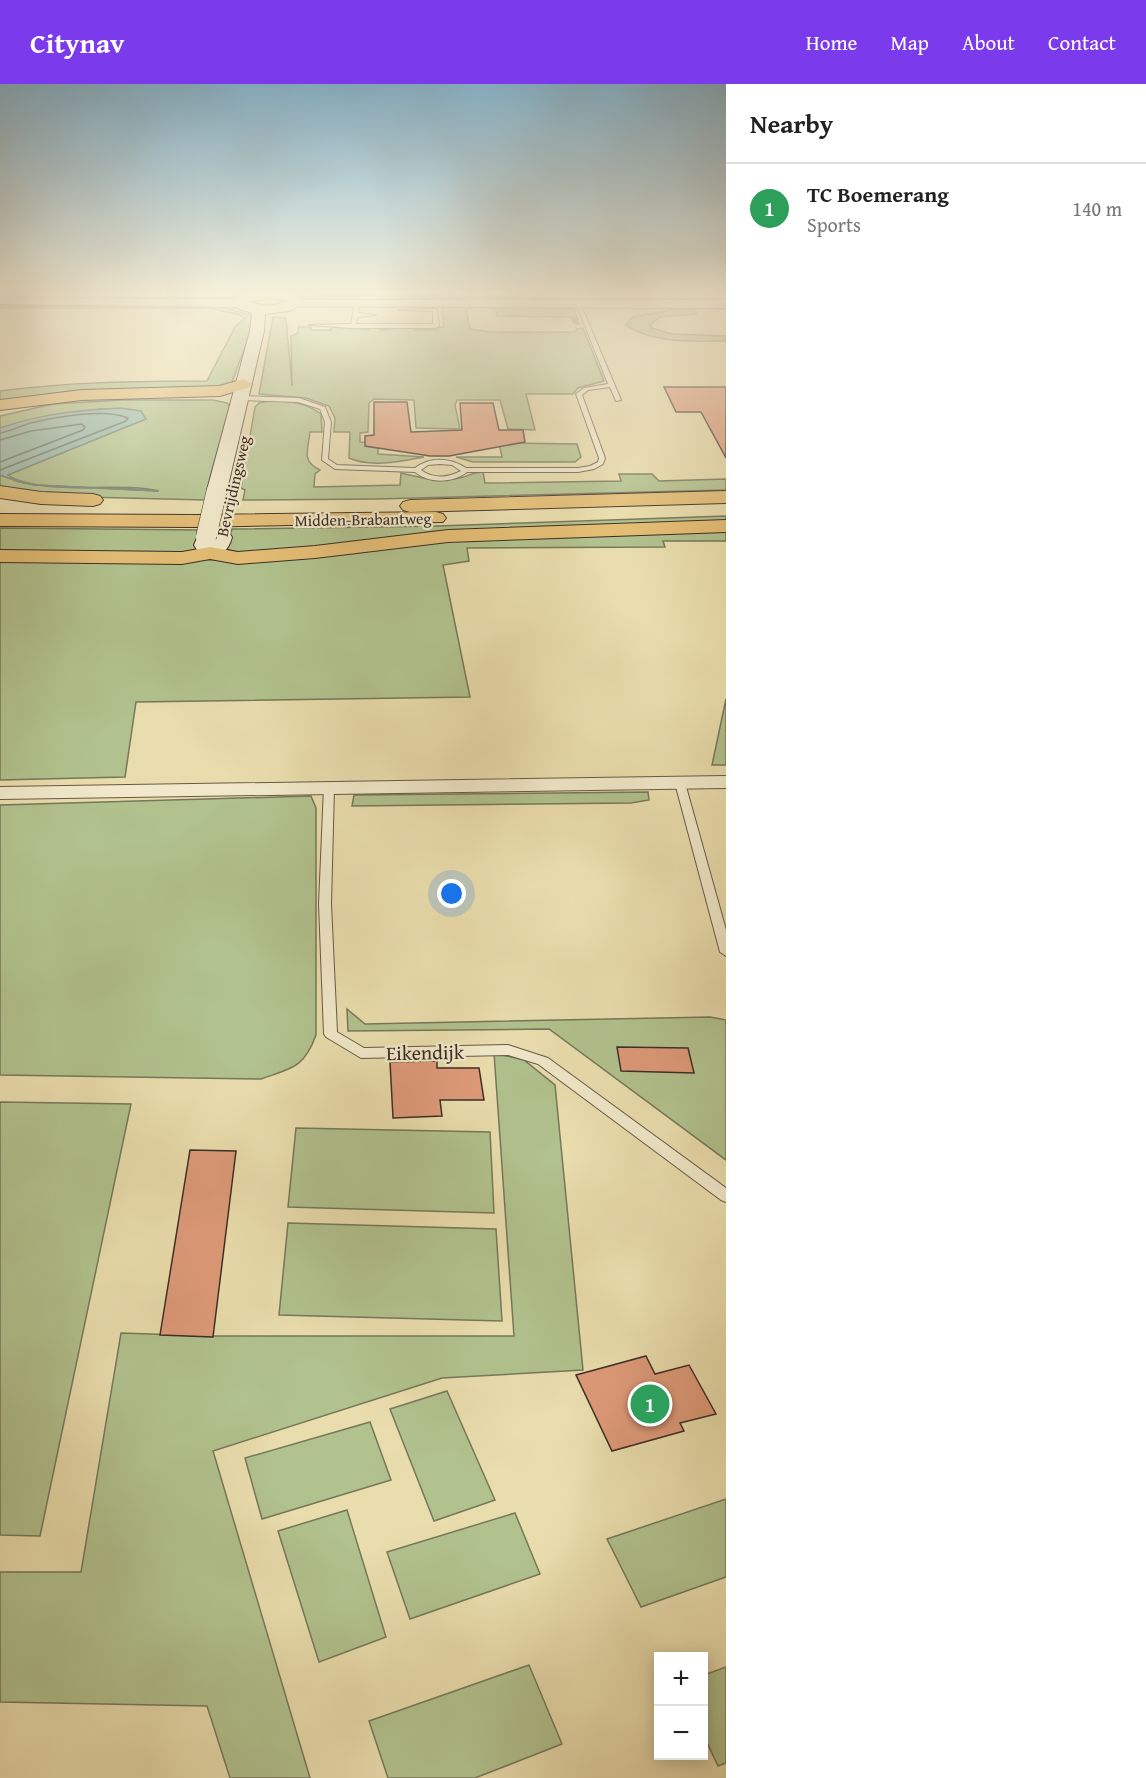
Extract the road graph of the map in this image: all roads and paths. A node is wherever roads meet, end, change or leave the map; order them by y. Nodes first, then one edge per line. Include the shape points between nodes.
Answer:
1 (252, 370) edge
2 (606, 370) edge
3 (612, 385) junction
4 (246, 393) junction
5 (618, 400) dead end
6 (0, 405) edge
7 (0, 413) edge
8 (417, 470) junction
9 (465, 470) junction
10 (0, 492) edge
11 (726, 496) edge
12 (117, 500) dead end
13 (196, 501) dead end
14 (0, 508) edge
15 (296, 508) junction
16 (726, 509) edge
17 (0, 520) edge
18 (726, 526) edge
19 (213, 542) junction
20 (0, 556) edge
21 (726, 782) edge
22 (680, 783) junction
23 (329, 788) junction
24 (0, 793) edge
25 (726, 952) edge
26 (726, 1196) edge

1 - 4 main road, Bevrijdingsweg
2 - 3 lane
3 - 5 lane
3 - 9 lane via 579,394 601,463 578,470
4 - 6 highway via 82,395
4 - 7 highway via 46,403
4 - 8 lane via 299,400 323,408 328,422 325,459 331,465 357,470
4 - 19 main road, Bevrijdingsweg
8 - 9 lane via 426,463 440,462 454,463
8 - 9 lane via 428,477 442,478 461,475
10 - 12 highway via 41,498
11 - 15 highway, Midden-Brabantweg
13 - 15 highway
14 - 15 highway, Midden-Brabantweg
16 - 17 highway, Midden-Brabantweg via 298,520
18 - 19 highway via 448,536 238,558
19 - 20 highway via 182,558
21 - 22 street
22 - 23 street
22 - 25 lane
23 - 24 street
23 - 26 lane, Eikendijk via 325,904 331,1034 361,1053 508,1050 543,1061

